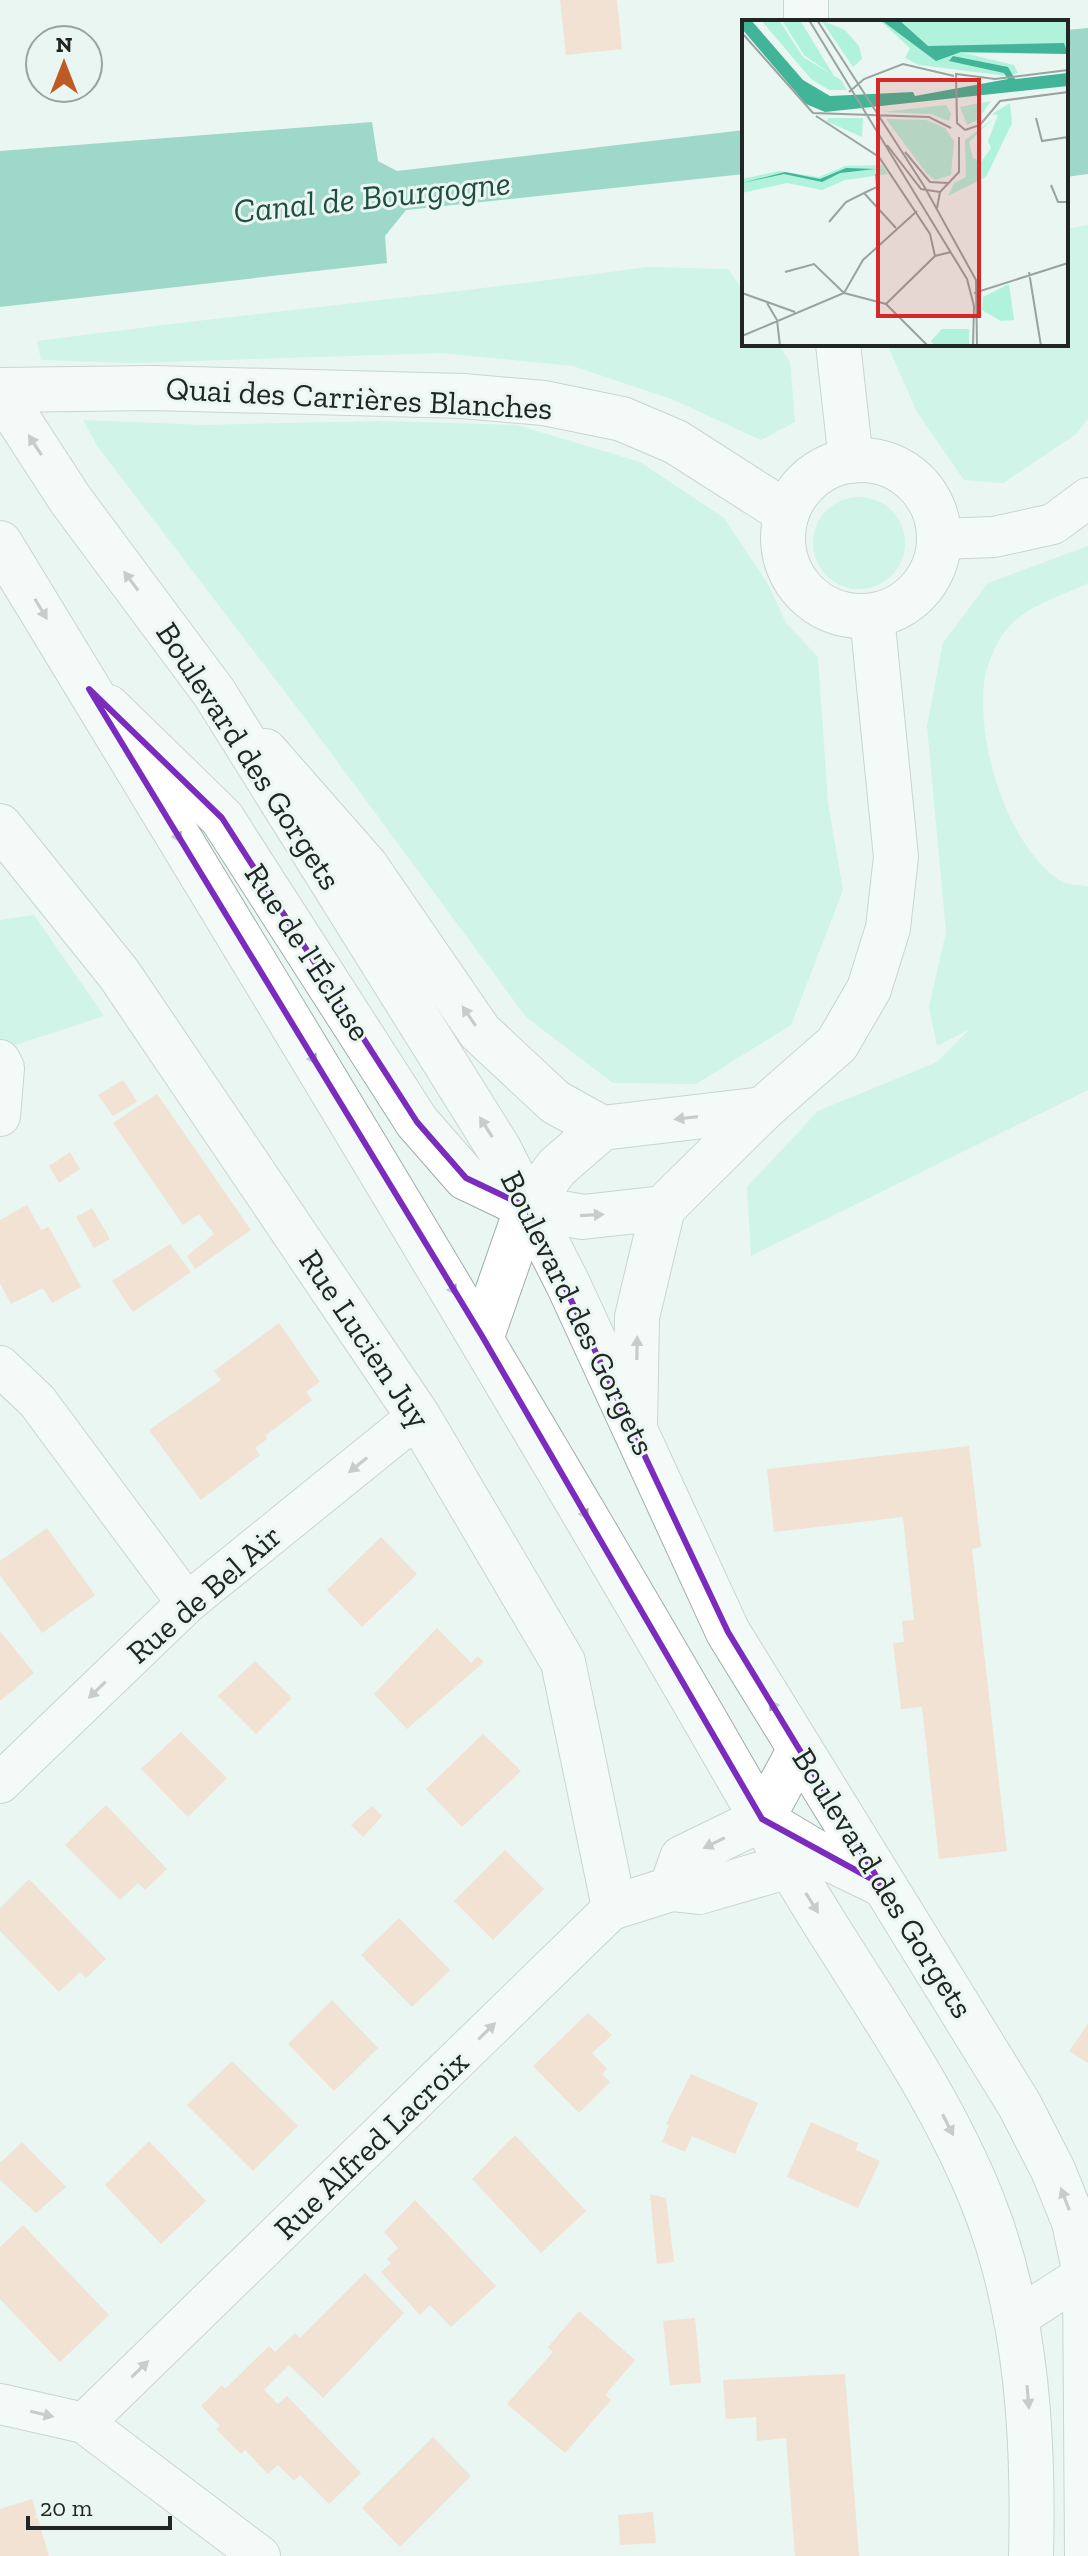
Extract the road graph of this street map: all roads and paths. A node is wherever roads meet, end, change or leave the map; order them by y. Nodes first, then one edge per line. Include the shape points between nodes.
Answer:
1 (838, 346) edge
2 (0, 390) edge
3 (851, 461) junction
4 (1088, 498) edge
5 (787, 513) junction
6 (939, 539) junction
7 (0, 543) edge
8 (872, 616) junction
9 (89, 689) junction
10 (215, 694) junction
11 (0, 826) edge
12 (0, 1060) edge
13 (763, 1109) junction
14 (0, 1116) edge
15 (602, 1128) junction
16 (527, 1207) junction
17 (663, 1208) junction
18 (482, 1336) junction
19 (0, 1366) edge
20 (418, 1416) junction
21 (635, 1426) junction
22 (187, 1603) junction
23 (800, 1749) junction
24 (0, 1783) edge
25 (762, 1819) junction
26 (789, 1866) junction
27 (881, 1884) junction
28 (671, 1889) junction
29 (614, 1907) junction
30 (1086, 2273) edge
31 (1014, 2320) junction
32 (0, 2404) edge
33 (84, 2423) junction
34 (260, 2556) edge
35 (1031, 2556) edge
36 (1087, 2556) edge

1 - 3 street
2 - 5 street, Quai des Carrières Blanches via 153,388 544,403 622,419 676,442
10 -> 2 street, Boulevard des Gorgets via 70,499
3 - 5 street via 817,473 798,491
3 - 6 street via 891,465 913,480 929,499
4 - 6 street via 1053,524 994,537
5 - 8 street via 782,539 787,565 800,588 820,605 845,615
6 - 8 street via 932,573 917,594 896,609
7 -> 9 street
8 - 13 street via 896,857 888,928 869,989 837,1044
9 - 16 street, Rue de l'Écluse via 222,818 417,1122 466,1178
9 -> 18 street
15 -> 10 street via 555,1102 480,1032 366,866
16 -> 10 street, Boulevard des Gorgets via 499,1149
11 - 20 street, Rue Lucien Juy via 119,974
12 - 14 street
13 -> 15 street
13 - 17 street
15 - 16 street via 557,1167
16 -> 17 street, Rue de l'Écluse via 583,1217
16 - 18 street
16 - 21 street, Boulevard des Gorgets
21 -> 17 street via 637,1317
18 -> 25 street
19 - 22 street via 37,1401
20 -> 22 street, Rue de Bel Air
20 - 29 street, Rue Lucien Juy via 563,1662
23 -> 21 street, Boulevard des Gorgets via 728,1632
22 -> 24 street, Rue de Bel Air
23 - 25 street
23 - 27 street, Boulevard des Gorgets
25 - 26 street
25 - 27 street
25 -> 28 street via 682,1858
26 - 28 street, Rue Alfred Lacroix via 699,1892
26 -> 31 street via 936,2102 962,2154 995,2237
30 -> 27 street, Boulevard des Gorgets via 1064,2196 1019,2104
28 - 29 street, Rue Alfred Lacroix
33 -> 29 street, Rue Alfred Lacroix
30 - 31 street
30 - 36 street, Boulevard des Gorgets
31 -> 35 street via 1032,2449
32 -> 33 street
33 - 34 street

